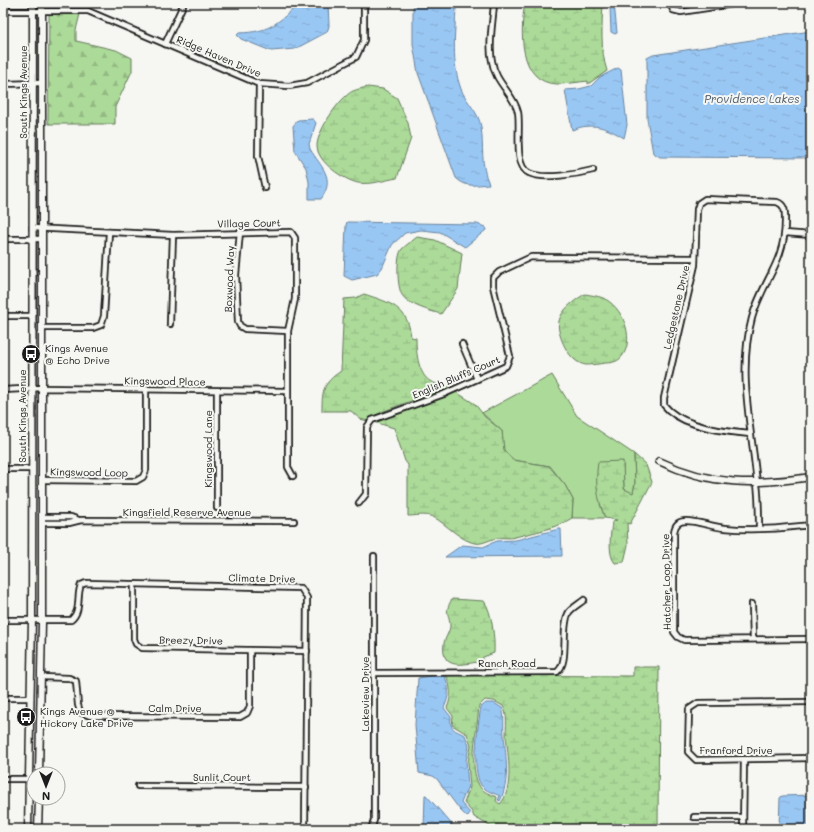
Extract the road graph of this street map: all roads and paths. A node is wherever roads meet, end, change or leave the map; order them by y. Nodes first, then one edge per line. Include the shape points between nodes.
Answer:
1 (32, 3) edge
2 (42, 3) edge
3 (184, 3) edge
4 (364, 3) edge
5 (494, 3) edge
6 (670, 3) edge
7 (739, 3) edge
8 (732, 4) edge
9 (3, 10) edge
10 (33, 11) junction
11 (42, 11) junction
12 (165, 44) junction
13 (33, 83) junction
14 (42, 83) junction
15 (3, 84) edge
16 (259, 84) junction
17 (33, 160) junction
18 (42, 160) junction
19 (592, 170) dead end
20 (264, 188) dead end
21 (32, 228) junction
22 (42, 228) junction
23 (109, 232) junction
24 (240, 232) junction
25 (786, 233) junction
26 (174, 234) junction
27 (811, 235) edge
28 (3, 239) edge
29 (32, 239) junction
30 (42, 239) junction
31 (695, 258) junction
32 (3, 316) edge
33 (32, 316) junction
34 (170, 324) dead end
35 (42, 328) junction
36 (288, 331) junction
37 (462, 344) dead end
38 (477, 379) junction
39 (42, 388) junction
40 (3, 390) edge
41 (32, 390) junction
42 (146, 390) junction
43 (217, 391) junction
44 (287, 391) junction
45 (750, 434) junction
46 (659, 461) dead end
47 (3, 469) edge
48 (32, 469) junction
49 (293, 476) dead end
50 (811, 477) edge
51 (42, 480) junction
52 (757, 483) junction
53 (359, 503) dead end
54 (217, 508) dead end
55 (42, 520) junction
56 (294, 521) dead end
57 (811, 525) edge
58 (759, 529) junction
59 (374, 556) dead end
60 (134, 584) junction
61 (584, 600) dead end
62 (752, 604) dead end
63 (3, 620) edge
64 (32, 620) junction
65 (42, 622) junction
66 (753, 639) junction
67 (811, 639) edge
68 (250, 650) junction
69 (307, 651) junction
70 (374, 673) junction
71 (42, 677) junction
72 (3, 698) edge
73 (31, 698) junction
74 (811, 702) edge
75 (811, 758) edge
76 (744, 760) junction
77 (32, 766) edge
78 (39, 766) edge
79 (3, 779) edge
80 (26, 780) edge
81 (138, 786) dead end
82 (306, 787) junction
83 (30, 806) edge
84 (39, 806) edge
85 (694, 817) dead end
86 (743, 817) junction
87 (28, 829) edge
88 (38, 829) edge
89 (305, 829) edge
90 (369, 829) edge
91 (743, 829) edge

1 - 10 main road, South Kings Avenue
2 - 11 main road, South Kings Avenue
3 - 12 street
4 - 16 street, Ridge Haven Drive via 364,40 356,57 307,83 289,86
5 - 19 street via 491,60 498,80 518,111 519,159 523,168 537,175 572,175
6 - 8 street via 673,10 681,12
7 - 8 street
9 - 10 street, Ridge Haven Drive
10 - 11 street, Ridge Haven Drive
10 - 13 main road, South Kings Avenue
11 - 12 street, Ridge Haven Drive via 88,11
11 - 14 main road, South Kings Avenue
12 - 16 street, Ridge Haven Drive
13 - 14 street
13 - 15 street
13 - 17 main road, South Kings Avenue
14 - 18 main road, South Kings Avenue
16 - 20 street via 258,156
17 - 18 main road
17 - 21 main road, South Kings Avenue
18 - 22 main road, South Kings Avenue
21 - 22 street, Village Court
21 - 29 main road, South Kings Avenue
22 - 23 street, Village Court
22 - 30 main road, South Kings Avenue
23 - 26 street, Village Court
23 - 35 street via 104,316 101,325 93,328
24 - 26 street, Village Court
24 - 36 street, Boxwood Way via 236,275 238,322 245,329
24 - 36 street, Village Court via 291,232 295,238 295,299
25 - 27 street
25 - 31 street, Ledgestone Drive via 785,210 779,203 705,199 698,203
25 - 45 street, Ledgestone Drive via 780,259 758,300 749,331 744,372
26 - 34 street
28 - 29 street
29 - 30 street
29 - 33 main road, South Kings Avenue
30 - 35 main road, South Kings Avenue
31 - 38 street, English Bluffs Court via 531,257 499,272 493,278 493,286 510,356 509,362 506,366
31 - 45 street, Ledgestone Drive via 664,405 674,414 701,425 722,431
32 - 33 street
33 - 41 main road, South Kings Avenue
35 - 39 main road, South Kings Avenue
36 - 44 street, Village Court
37 - 38 street
38 - 53 street, English Bluffs Court via 372,420 367,427 366,494
39 - 41 street, Kingswood Place
39 - 42 street, Kingswood Place
39 - 51 main road, South Kings Avenue
40 - 41 street, Kingswood Place
41 - 48 main road, South Kings Avenue
42 - 43 street, Kingswood Place
42 - 51 street, Kingswood Loop via 146,470 143,477 136,481
43 - 44 street, Kingswood Place
43 - 54 street, Kingswood Lane
44 - 49 street, Village Court via 288,467
45 - 52 street, Ledgestone Drive
46 - 52 main road via 707,478
47 - 48 street
48 - 64 main road, South Kings Avenue
50 - 52 main road
51 - 55 main road, South Kings Avenue
52 - 58 street
55 - 56 street, Kingsfield Reserve Avenue via 69,523 81,520
55 - 65 main road, South Kings Avenue
57 - 58 street, Hatcher Loop Drive
58 - 66 street, Hatcher Loop Drive via 724,528 685,521 675,526 674,532 674,632 684,640
59 - 70 street, Lakeview Drive
60 - 65 street, Climate Drive via 81,585 75,617 66,622
60 - 68 street, Breezy Drive via 134,639 142,648
60 - 69 street, Climate Drive via 301,588 307,598
61 - 70 street, Ranch Road via 570,611 564,626 564,662 561,670 557,672
62 - 66 street
63 - 64 street, Climate Drive
64 - 65 street, Climate Drive
64 - 73 main road, South Kings Avenue
65 - 71 main road, South Kings Avenue
66 - 67 street, Hatcher Loop Drive
68 - 69 street, Breezy Drive
68 - 71 street, Calm Drive via 250,706 247,713 240,717 90,716 80,712 76,681 69,678
69 - 82 street, Climate Drive
70 - 90 street, Lakeview Drive via 374,820
71 - 78 main road, South Kings Avenue
72 - 73 street
73 - 77 main road, South Kings Avenue
74 - 76 street, Franford Drive via 698,703 689,709 688,752 691,757 696,760
75 - 76 street, Franford Drive
76 - 86 street
79 - 80 street
81 - 82 street, Sunlit Court
82 - 89 street, Climate Drive
83 - 87 main road, South Kings Avenue
84 - 88 main road
85 - 86 street
86 - 91 street

